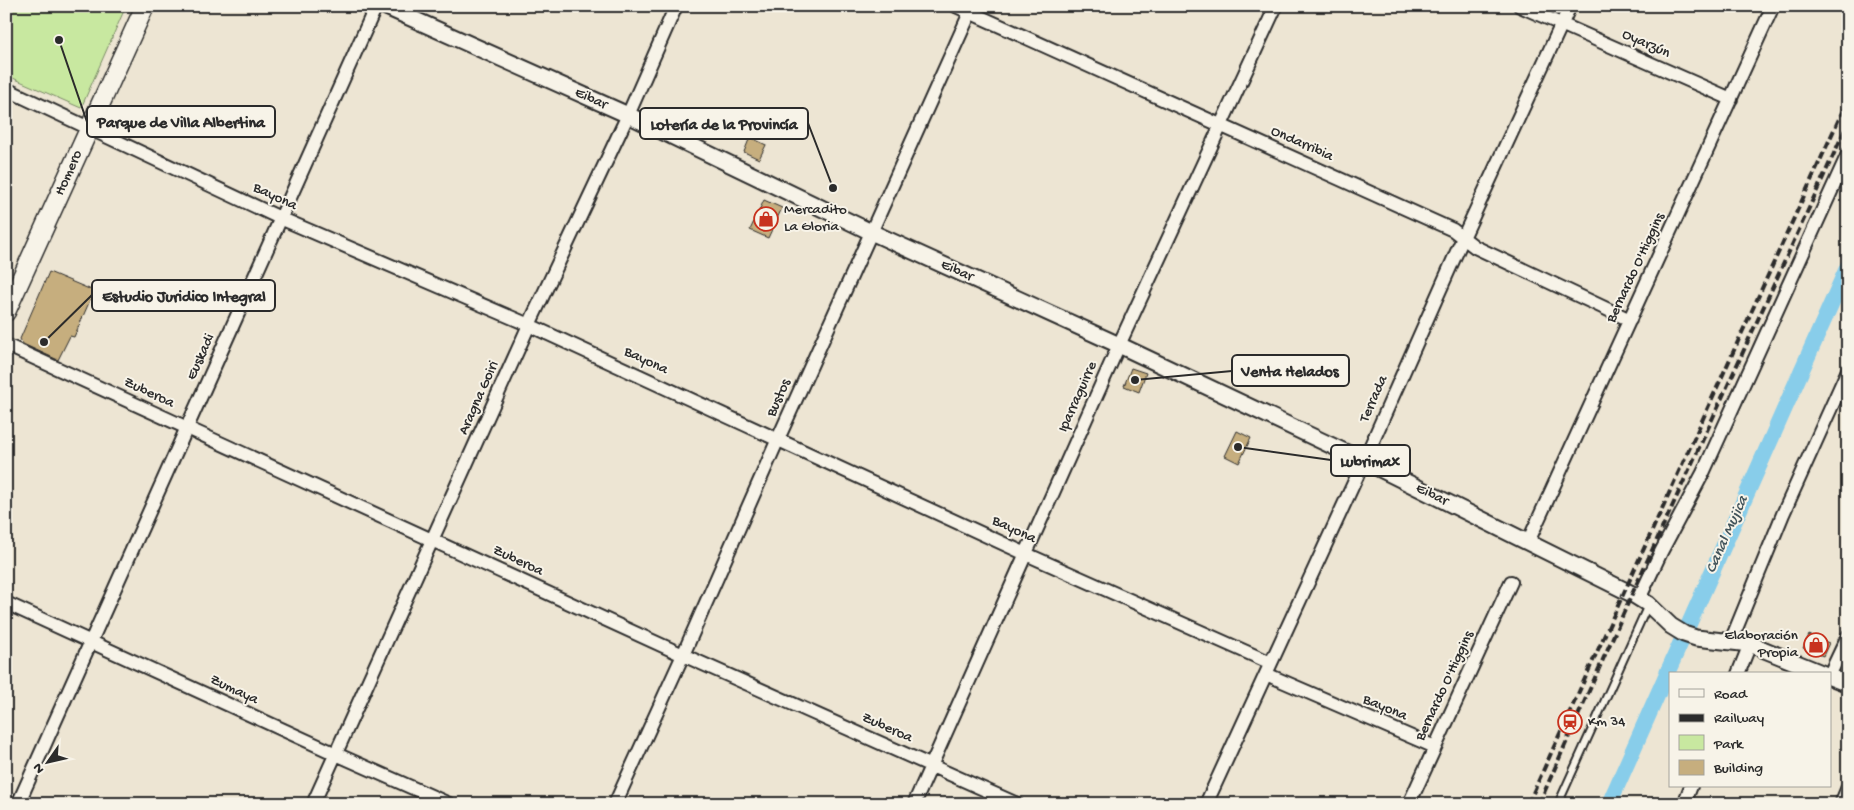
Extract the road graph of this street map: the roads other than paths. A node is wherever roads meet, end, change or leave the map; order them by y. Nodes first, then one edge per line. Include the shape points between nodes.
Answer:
1 (145, 6) edge
2 (376, 6) edge
3 (384, 6) edge
4 (676, 6) edge
5 (956, 6) edge
6 (1276, 6) edge
7 (1520, 6) edge
8 (1570, 6) edge
9 (1773, 6) edge
10 (971, 9) edge
11 (1562, 25) junction
12 (6, 89) edge
13 (1731, 99) junction
14 (628, 115) junction
15 (1221, 125) junction
16 (89, 127) junction
17 (1848, 154) edge
18 (280, 218) junction
19 (871, 232) junction
20 (1463, 238) junction
21 (6, 312) edge
22 (1630, 320) junction
23 (529, 325) junction
24 (6, 345) edge
25 (1119, 345) junction
26 (1848, 370) edge
27 (187, 428) junction
28 (778, 439) junction
29 (1364, 461) junction
30 (433, 540) junction
31 (1528, 542) junction
32 (1026, 554) junction
33 (1510, 582) dead end
34 (1644, 601) junction
35 (6, 603) edge
36 (1848, 636) edge
37 (1730, 641) junction
38 (91, 642) junction
39 (1750, 644) junction
40 (683, 655) junction
41 (1269, 669) junction
42 (1739, 672) edge
43 (1819, 672) edge
44 (1831, 672) edge
45 (1832, 676) edge
46 (1848, 684) edge
47 (1435, 748) junction
48 (336, 754) junction
49 (931, 765) junction
50 (1848, 787) edge
51 (1690, 788) edge
52 (1844, 802) edge
53 (18, 804) edge
54 (314, 804) edge
55 (449, 804) edge
56 (614, 804) edge
57 (914, 804) edge
58 (1017, 804) edge
59 (1206, 804) edge
60 (1409, 804) edge
61 (1558, 804) edge
62 (1684, 804) edge

1 - 16 main road, Homero
2 - 18 street, Euskadi
3 - 14 street, Eibar
4 - 14 street, Aragna Goiri
5 - 10 street, Ondarribia
6 - 15 street, Iparraguirre
7 - 11 street, Oyarzún
8 - 11 street, Terrada
9 - 13 street, Bernardo O'Higgins
10 - 15 street, Ondarribia
10 - 19 street, Bustos
11 - 13 street, Oyarzún
11 - 20 street, Terrada
12 - 16 street, Bayona
13 - 22 street, Bernardo O'Higgins
14 - 19 street, Eibar
14 - 23 street, Aragna Goiri
15 - 20 street, Ondarribia via 1453,230
15 - 25 street, Iparraguirre
16 - 18 street, Bayona
16 - 21 main road, Homero
17 - 34 street via 1703,473 1661,552
18 - 23 street, Bayona
18 - 27 street, Euskadi
19 - 25 street, Eibar
19 - 28 street, Bustos
20 - 22 street, Ondarribia via 1475,247
20 - 29 street, Terrada
22 - 31 street, Bernardo O'Higgins
23 - 28 street, Bayona
23 - 30 street, Aragna Goiri
24 - 27 street, Zuberoa
25 - 29 street, Eibar
25 - 32 street, Iparraguirre
26 - 37 street
27 - 30 street, Zuberoa
27 - 38 street, Euskadi
28 - 32 street, Bayona
28 - 40 street, Bustos
29 - 31 street, Eibar
29 - 41 street, Terrada
30 - 40 street, Zuberoa
30 - 48 street, Aragna Goiri
31 - 34 street, Eibar
32 - 41 street, Bayona
32 - 49 street, Iparraguirre
33 - 47 street, Bernardo O'Higgins
34 - 37 street, Eibar via 1684,634
34 - 61 lane
35 - 38 street, Zumaya
36 - 44 street
37 - 39 street, Eibar
38 - 48 street, Zumaya
38 - 53 street, Euskadi
39 - 42 street
39 - 43 street, Eibar
40 - 49 street, Zuberoa
40 - 56 street, Bustos
41 - 47 street, Bayona
41 - 59 street, Terrada
45 - 46 street
47 - 60 street, Bernardo O'Higgins
48 - 54 street, Aragna Goiri
48 - 55 street, Zumaya
49 - 57 street, Iparraguirre
49 - 58 street, Zuberoa
50 - 52 street
51 - 62 street

